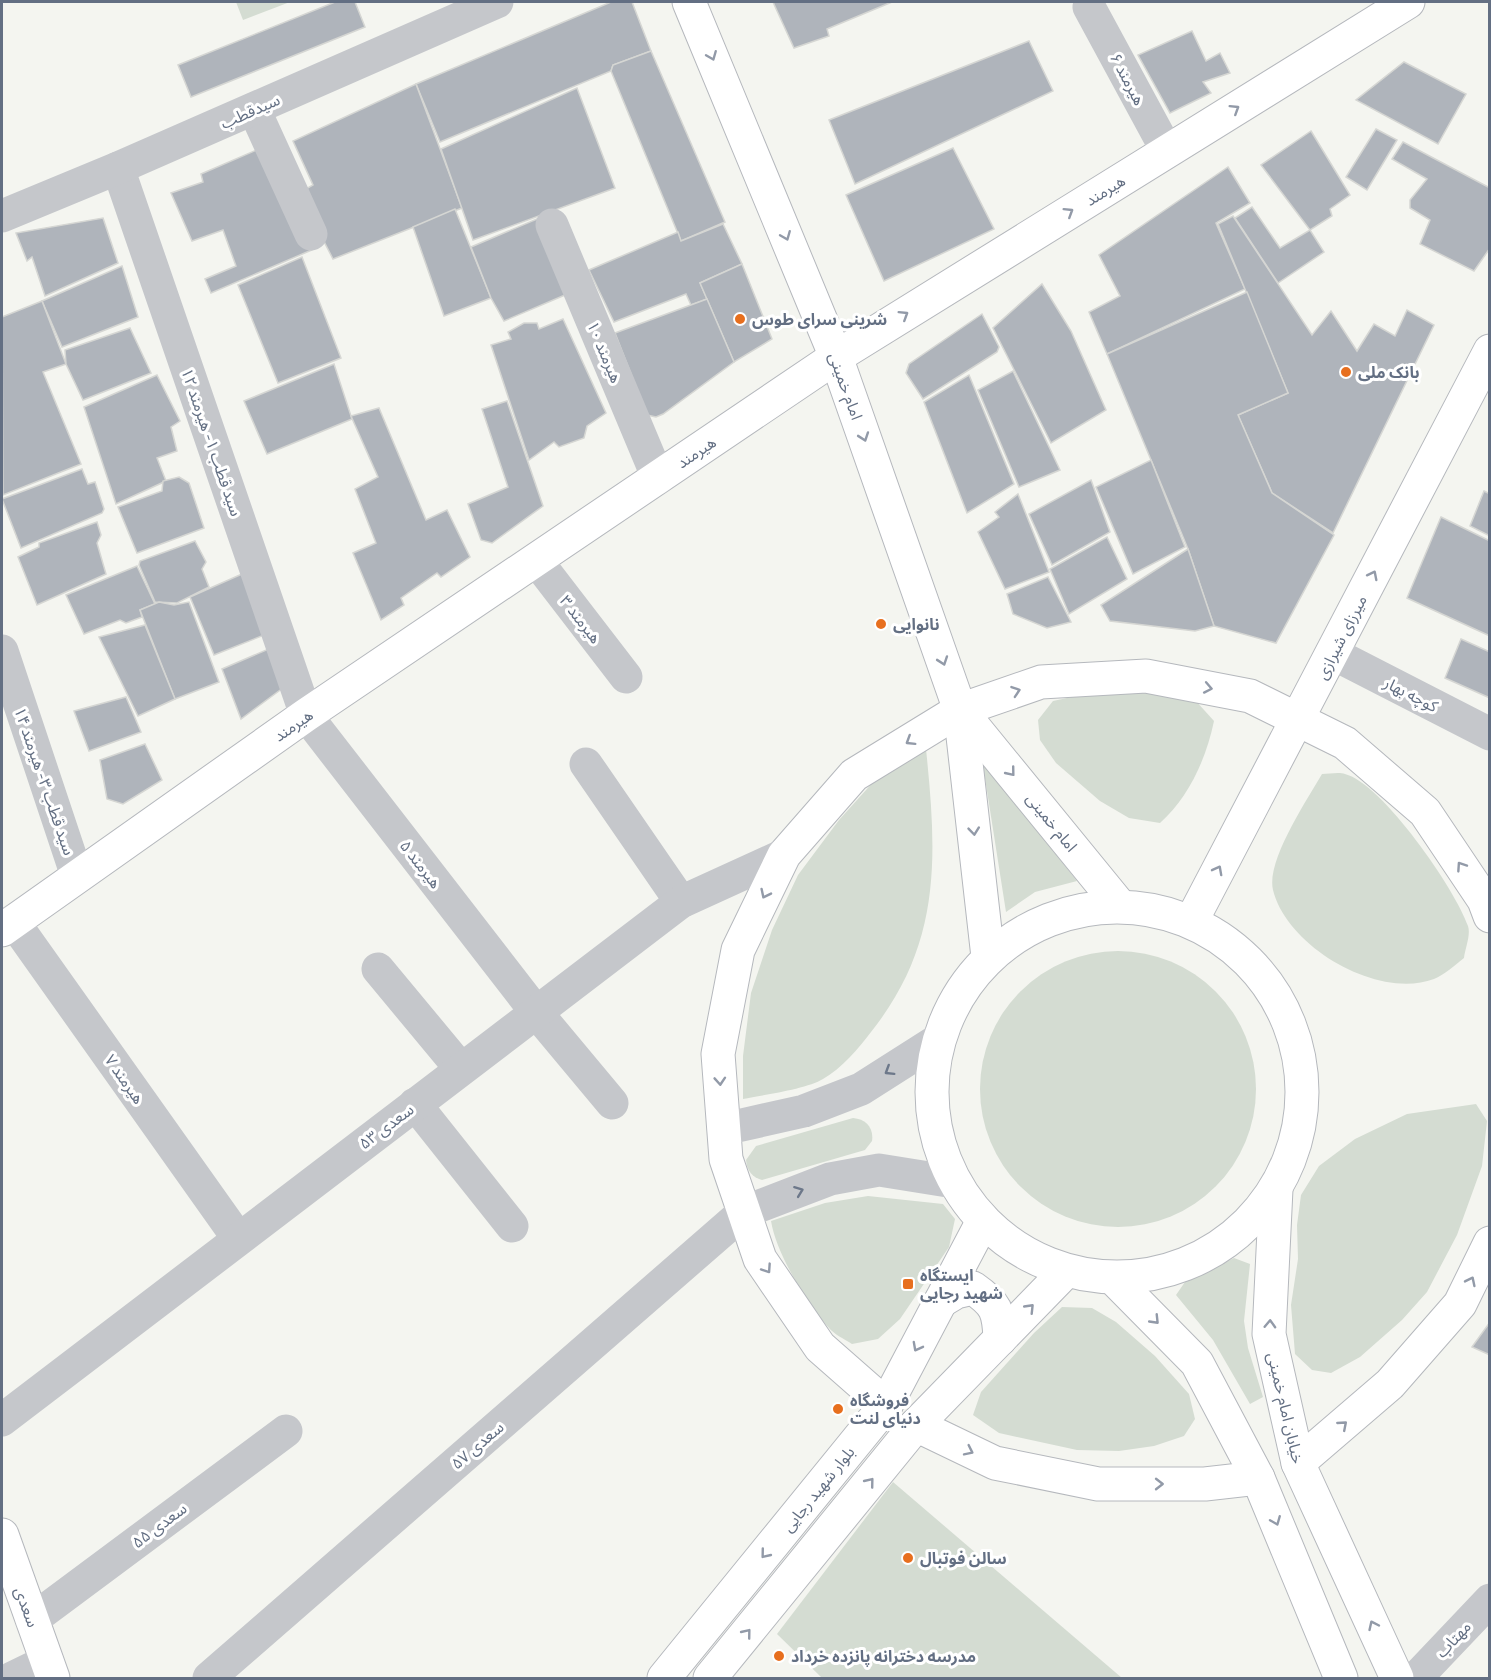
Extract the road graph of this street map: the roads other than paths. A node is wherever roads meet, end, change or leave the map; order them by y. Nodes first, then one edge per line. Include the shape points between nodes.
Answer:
1 (497, 2) edge
2 (689, 2) edge
3 (1408, 2) edge
4 (1089, 7) dead end
5 (254, 109) junction
6 (1167, 151) junction
7 (118, 168) junction
8 (2, 216) edge
9 (552, 225) dead end
10 (311, 234) dead end
11 (836, 357) junction
12 (1485, 369) edge
13 (658, 478) junction
14 (536, 560) junction
15 (2, 651) edge
16 (1332, 654) junction
17 (626, 677) dead end
18 (960, 710) junction
19 (306, 716) junction
20 (1298, 720) junction
21 (1490, 734) edge
22 (586, 764) dead end
23 (784, 855) junction
24 (77, 876) junction
25 (681, 902) junction
26 (1120, 906) junction
27 (1490, 916) edge
28 (1191, 922) junction
29 (7, 926) edge
30 (988, 957) junction
31 (378, 969) dead end
32 (536, 1012) junction
33 (938, 1040) junction
34 (460, 1069) junction
35 (612, 1103) dead end
36 (415, 1104) junction
37 (724, 1129) junction
38 (954, 1182) junction
39 (1276, 1189) junction
40 (744, 1212) junction
41 (983, 1221) junction
42 (512, 1226) dead end
43 (238, 1238) junction
44 (1490, 1243) edge
45 (1066, 1271) junction
46 (1114, 1279) junction
47 (941, 1301) junction
48 (1000, 1339) junction
49 (886, 1405) junction
50 (2, 1420) edge
51 (916, 1425) junction
52 (286, 1431) dead end
53 (1298, 1463) junction
54 (1258, 1478) junction
55 (2, 1535) edge
56 (1490, 1600) edge
57 (32, 1620) junction
58 (50, 1670) edge
59 (12, 1678) edge
60 (209, 1678) edge
61 (664, 1678) edge
62 (710, 1678) edge
63 (1341, 1678) edge
64 (1397, 1678) edge
65 (1416, 1678) edge

1 - 5 street, سیدقطب
2 -> 11 main road, امام خمینی
6 -> 3 main road, هیرمند
4 - 6 street, هیرمند ۶
5 - 7 street, سیدقطب
5 - 10 street
11 -> 6 main road, هیرمند
7 - 8 street, سیدقطب
7 - 19 street, سید قطب ۱- هیرمند ۱۲
9 - 13 street, هیرمند ۱۰
11 - 13 main road, هیرمند
11 -> 18 main road, امام خمینی
16 -> 12 main road, میرزای شیرازی
13 - 14 main road, هیرمند
14 - 17 street, هیرمند ۳
14 - 19 main road, هیرمند
15 - 24 street, سید قطب ۳- هیرمند ۱۴
16 - 20 main road, میرزای شیرازی
16 - 21 street, کوچه بهار
18 -> 20 main road via 1041,682 1146,675 1250,696
18 -> 23 main road via 854,775
18 -> 26 main road, امام خمینی
18 -> 30 main road, امام خمینی
19 - 24 main road, هیرمند
19 - 32 street, هیرمند ۵
27 -> 20 main road via 1484,900 1425,812 1345,742
28 -> 20 main road, میرزای شیرازی
22 - 25 street
23 - 25 street, سعدی ۵۳
23 -> 37 main road via 738,950 718,1054
24 - 29 main road, هیرمند
25 - 32 street, سعدی ۵۳
26 - 28 main road via 1156,910
26 - 30 main road via 1072,911 1027,929
28 - 39 main road via 1227,942 1256,969 1280,1003 1298,1048 1303,1096 1296,1144
29 - 43 street, هیرمند ۷
30 - 33 main road via 957,995
31 - 34 street
32 - 34 street, سعدی ۵۳
32 - 35 street, هیرمند ۵
33 -> 37 street via 861,1089 804,1111
33 - 38 main road via 932,1098 937,1136
34 - 36 street, سعدی ۵۳
36 - 42 street
36 - 43 street, سعدی ۵۳
37 - 40 main road via 726,1159
40 -> 38 street via 830,1179 879,1170
38 - 41 main road
39 - 46 main road via 1246,1227 1207,1256 1162,1273
53 -> 39 main road, خیابان امام خمینی via 1269,1334
40 -> 49 main road via 760,1259 820,1347
40 - 60 street, سعدی ۵۷
41 - 45 main road via 1022,1251
41 - 47 main road, بلوار شهید رجایی
43 - 50 street, سعدی ۵۳
53 -> 44 main road via 1390,1384 1460,1304
45 - 46 main road
48 -> 45 main road
46 -> 54 main road via 1197,1363
47 - 48 main road via 973,1288 989,1299 999,1315
47 -> 49 main road, بلوار شهید رجایی
48 - 51 main road
49 -> 61 main road, بلوار شهید رجایی
51 -> 54 main road via 995,1463 1098,1484 1205,1484
62 -> 51 main road
52 - 57 street, سعدی ۵۵
64 -> 53 main road, خیابان امام خمینی
54 -> 63 main road
55 - 57 main road, سعدی
56 - 65 street, مهتاب
57 - 58 main road, سعدی
58 - 59 street

